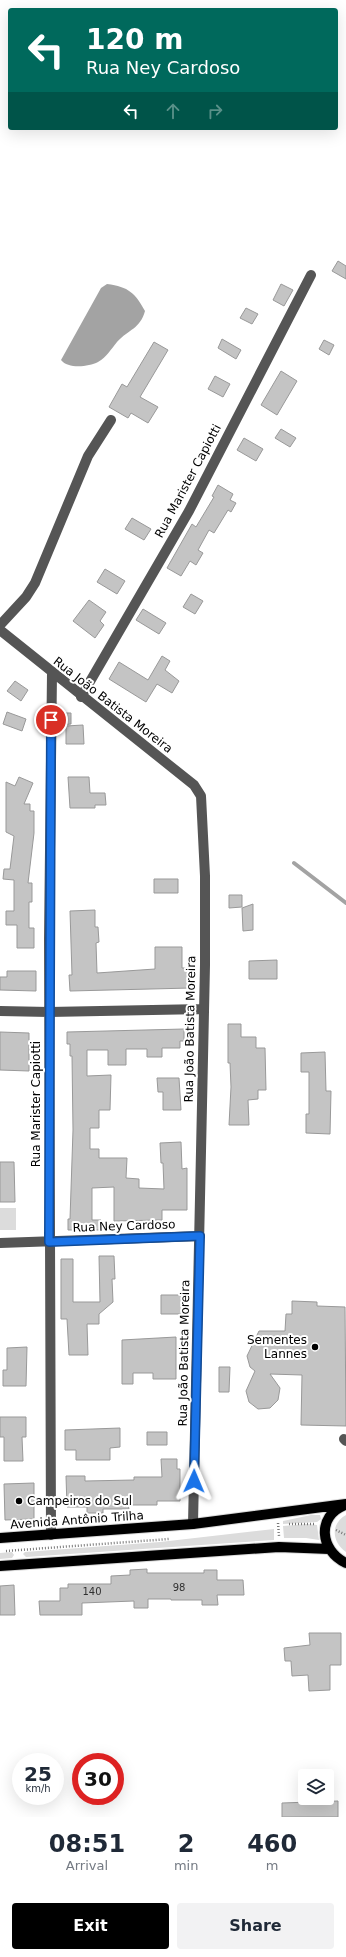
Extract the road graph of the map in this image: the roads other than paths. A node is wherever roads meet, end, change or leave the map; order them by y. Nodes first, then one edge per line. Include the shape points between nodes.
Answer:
1 (311, 274) dead end
2 (111, 420) dead end
3 (0, 625) edge
4 (0, 630) edge
5 (52, 673) junction
6 (81, 697) junction
7 (204, 1009) junction
8 (0, 1011) edge
9 (49, 1012) junction
10 (200, 1236) junction
11 (49, 1242) junction
12 (0, 1243) edge
13 (346, 1504) edge
14 (193, 1524) junction
15 (51, 1535) junction
16 (0, 1538) edge
17 (328, 1549) junction
18 (346, 1563) edge
19 (0, 1566) edge

1 - 6 street, Rua Marister Capiotti via 189,511
2 - 3 street via 88,456 36,583
4 - 5 street, Rua João Batista Moreira
5 - 6 street, Rua João Batista Moreira
5 - 9 street, Rua Marister Capiotti
6 - 7 street, Rua João Batista Moreira via 194,785 201,796 205,876
7 - 9 street
7 - 10 street, Rua João Batista Moreira
8 - 9 street
9 - 11 street, Rua Marister Capiotti
10 - 11 street, Rua Ney Cardoso
10 - 14 street, Rua João Batista Moreira
11 - 12 street, Rua Ney Cardoso
11 - 15 street, Rua Marister Capiotti
13 - 14 main road, Avenida Antônio Trilha
13 - 17 main road, Avenida Antônio Trilha via 331,1515 326,1525
14 - 15 main road, Avenida Antônio Trilha
15 - 16 main road, Avenida Antônio Trilha
17 - 18 main road
17 - 19 main road via 279,1547

